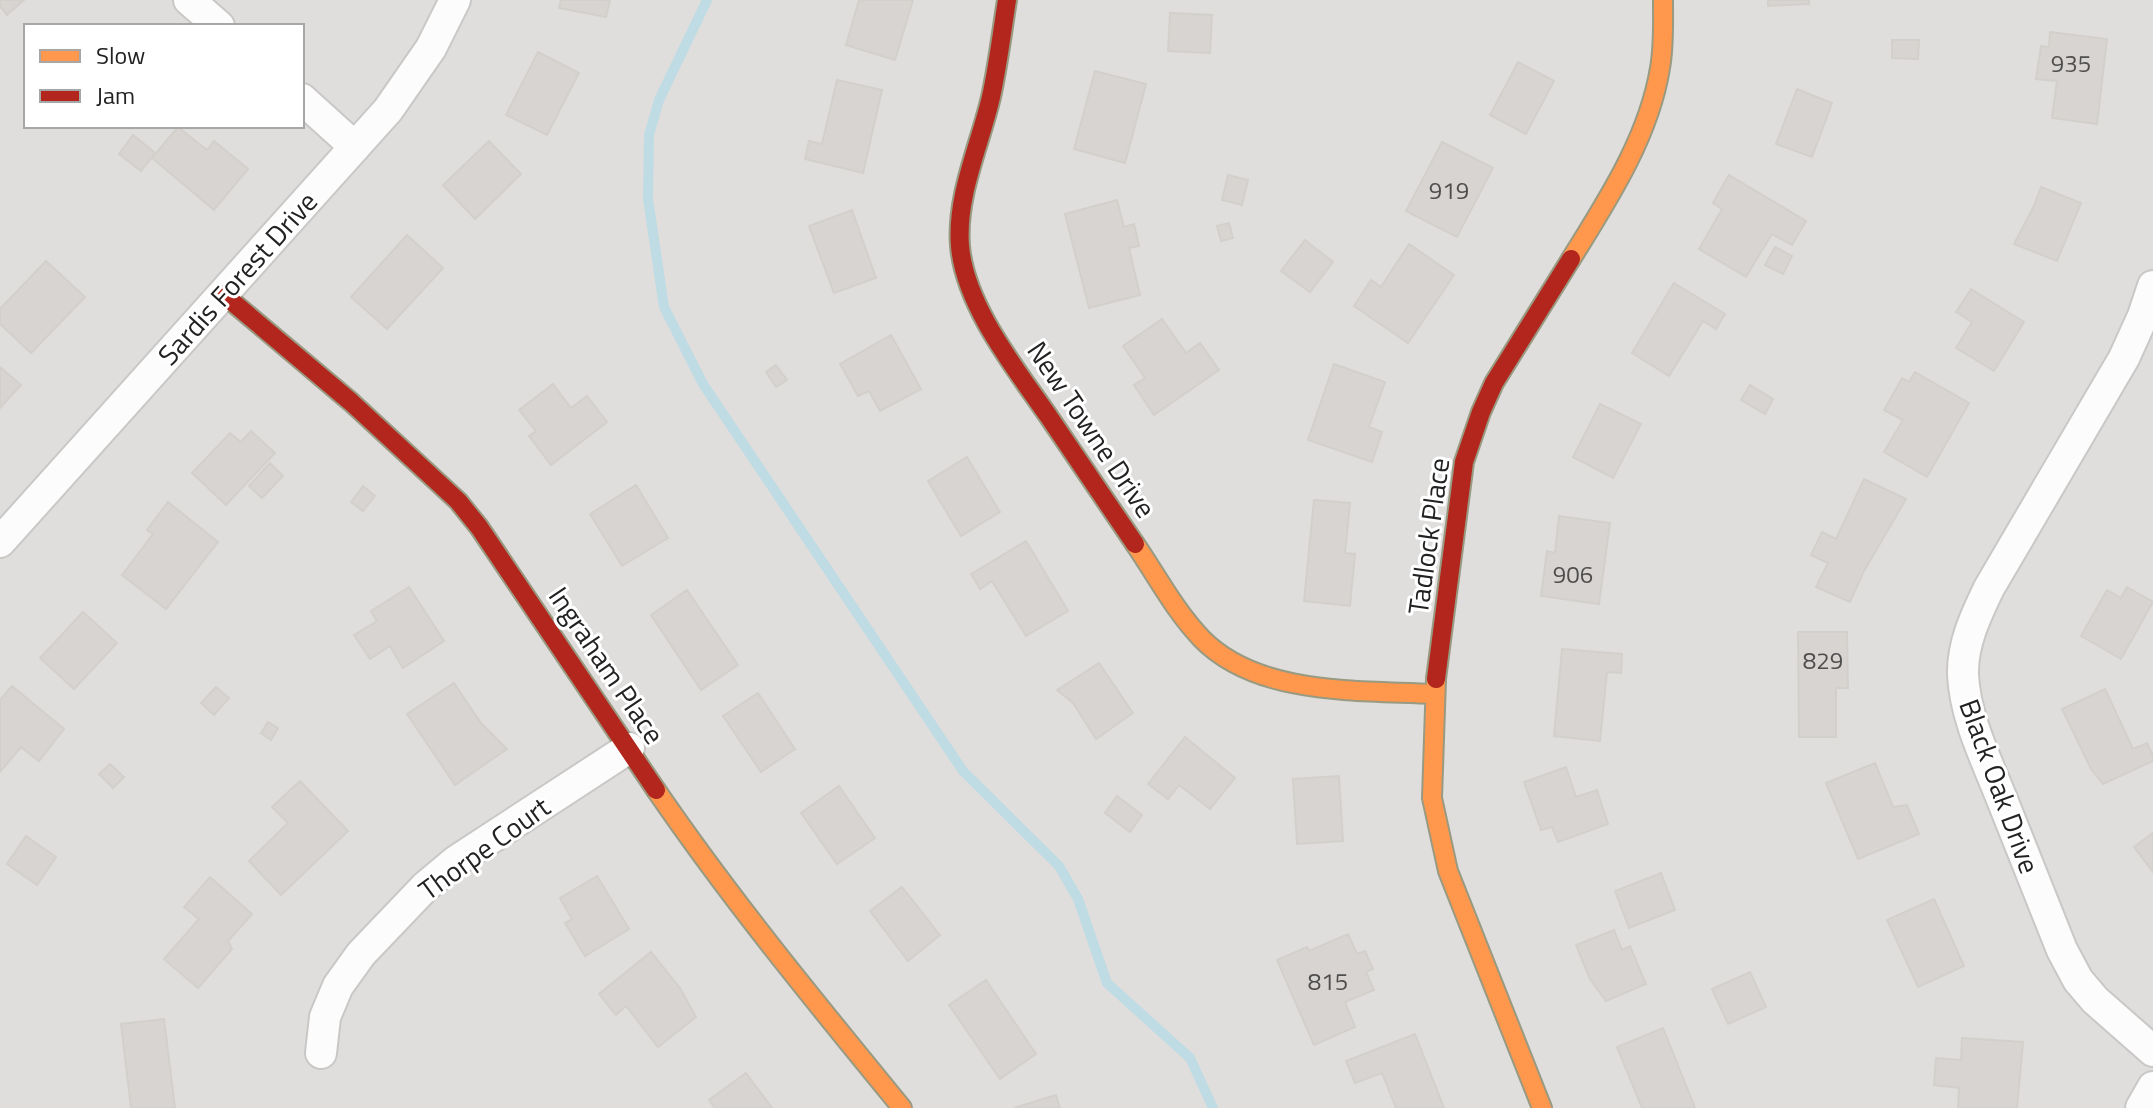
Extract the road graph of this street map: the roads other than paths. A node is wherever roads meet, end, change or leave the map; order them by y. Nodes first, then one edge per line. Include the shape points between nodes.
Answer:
1 (189, 0) edge
2 (455, 0) edge
3 (1007, 0) edge
4 (1663, 0) edge
5 (217, 24) edge
6 (304, 101) edge
7 (355, 147) junction
8 (2153, 286) edge
9 (223, 294) junction
10 (0, 542) edge
11 (1434, 694) junction
12 (629, 748) junction
13 (2153, 1051) edge
14 (321, 1053) dead end
15 (2153, 1087) edge
16 (902, 1108) edge
17 (1542, 1108) edge
18 (2141, 1108) edge

1 - 5 street
2 - 7 street, Sardis Forest Drive via 431,48
3 - 11 street, New Towne Drive via 991,97 968,178 960,245 977,304 1007,356 1203,640 1248,671 1274,679
4 - 11 street, Tadlock Place via 1658,78 1628,159 1493,385 1476,425 1464,462
6 - 7 street
7 - 9 street, Sardis Forest Drive
8 - 13 street, Black Oak Drive via 2124,358 1989,588 1966,646 1963,674 1981,748 2062,950 2095,1000
9 - 10 street, Sardis Forest Drive
9 - 12 street, Ingraham Place via 458,501
11 - 17 street, Tadlock Place via 1432,798 1448,871
12 - 14 street, Thorpe Court via 456,861 425,887 338,986 325,1017
12 - 16 street, Ingraham Place via 708,865
15 - 18 street

